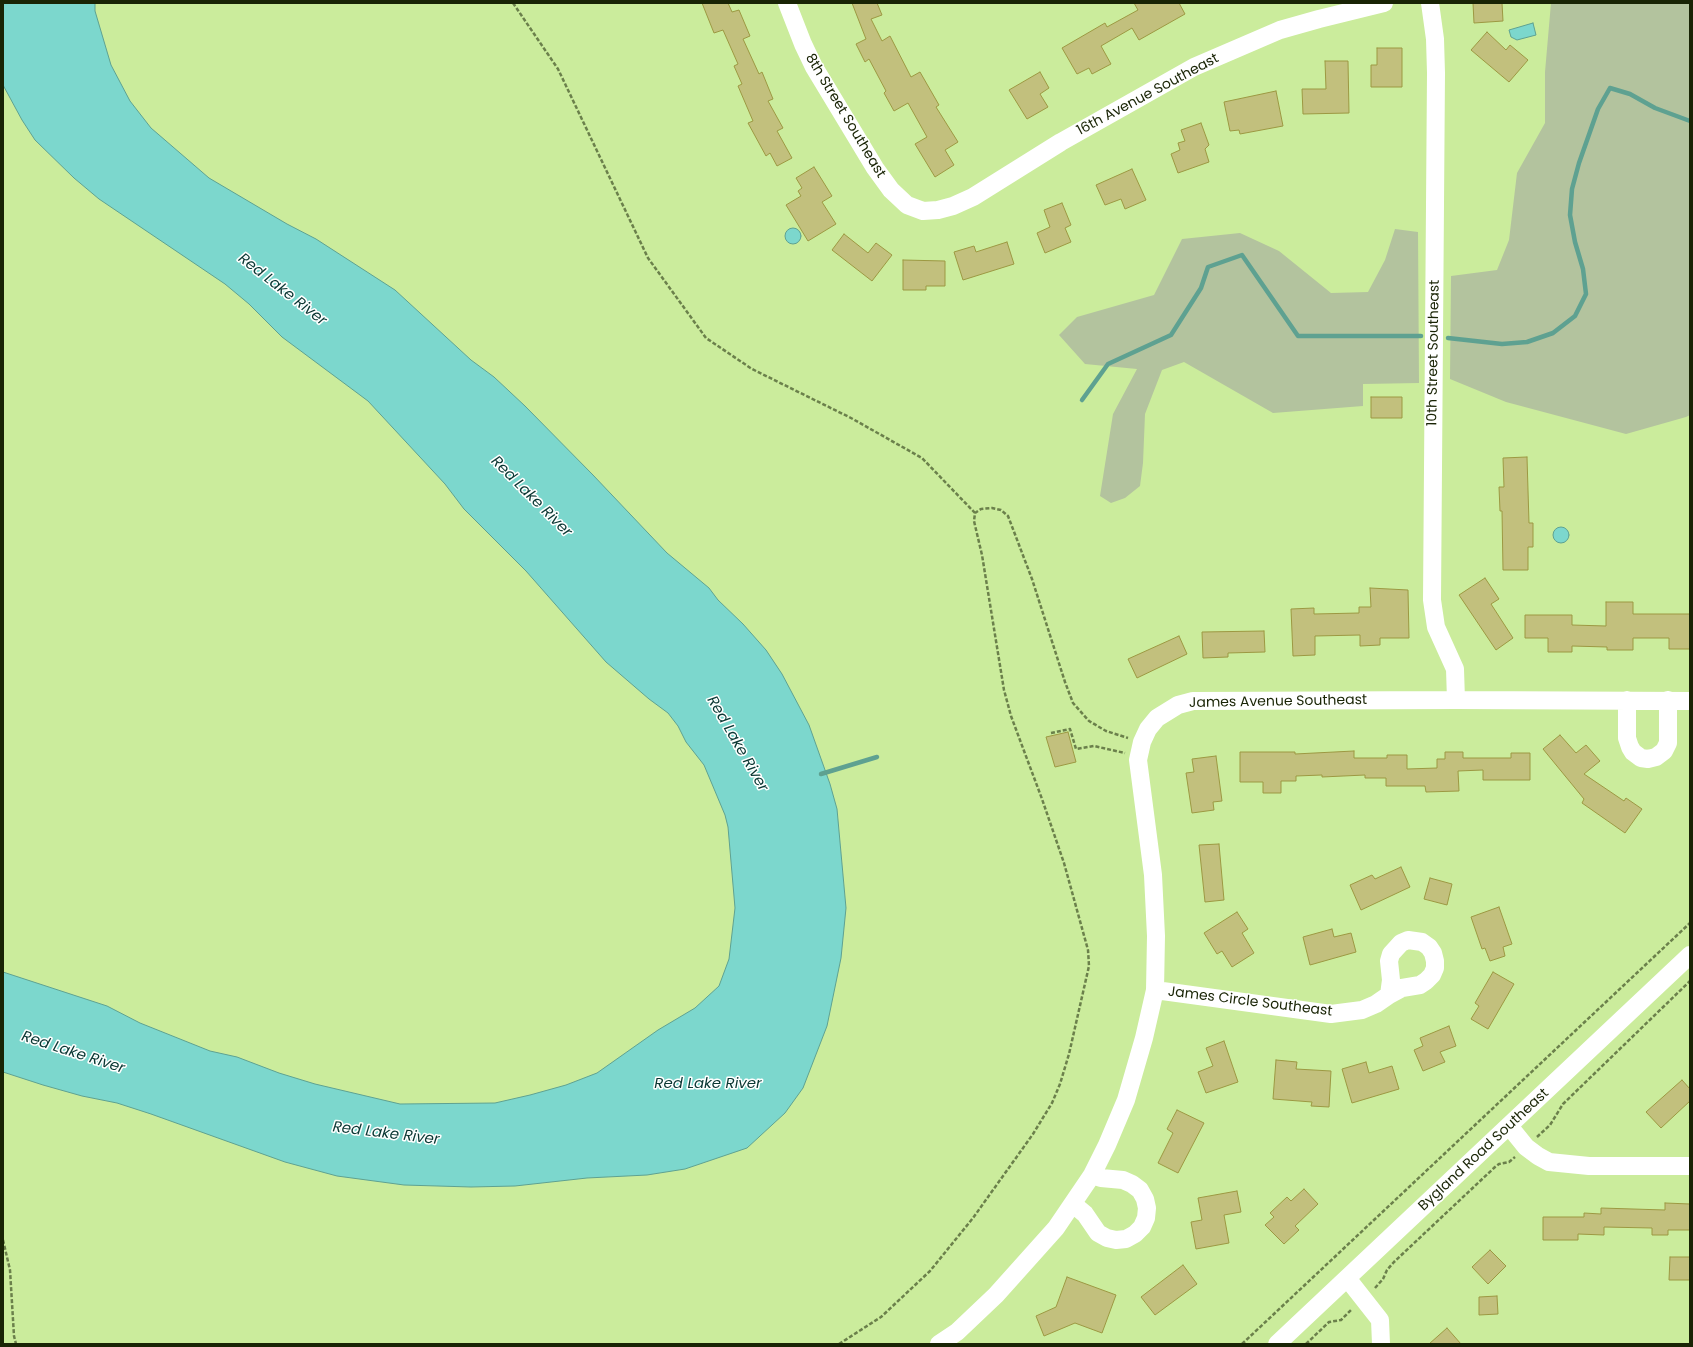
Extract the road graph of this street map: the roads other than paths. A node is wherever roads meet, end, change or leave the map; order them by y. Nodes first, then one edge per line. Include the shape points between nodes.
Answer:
1 (787, 3) edge
2 (1384, 3) edge
3 (1430, 3) edge
4 (923, 211) joint
5 (1456, 700) junction
6 (1627, 700) junction
7 (1668, 700) junction
8 (1690, 701) edge
9 (1690, 955) edge
10 (1155, 990) junction
11 (1389, 995) dead end
12 (1509, 1126) junction
13 (1690, 1166) edge
14 (1092, 1175) junction
15 (1073, 1204) junction
16 (1347, 1278) junction
17 (962, 1338) edge
18 (939, 1344) edge
19 (1277, 1344) edge
20 (1380, 1344) edge

1 - 4 street, 8th Street Southeast via 814,67 875,168 891,190 907,205
2 - 4 street, 16th Avenue Southeast via 1280,30 1194,67 1061,142 973,197 953,206
3 - 5 street, 10th Street Southeast via 1436,73 1432,600 1436,627 1455,669
5 - 6 street, James Avenue Southeast
5 - 10 street, James Avenue Southeast via 1193,701 1165,712 1148,729 1140,749 1140,783 1153,875
6 - 7 street, James Avenue Southeast
6 - 7 street via 1627,738 1630,747 1641,758 1648,759 1656,758 1668,743
7 - 8 street, James Avenue Southeast
9 - 12 street, Bygland Road Southeast
10 - 11 street, James Circle Southeast via 1331,1014 1362,1010
10 - 14 street via 1126,1100
12 - 13 street via 1526,1147 1549,1162
12 - 16 street, Bygland Road Southeast
14 - 15 street
14 - 15 street via 1123,1180 1140,1190 1147,1208 1142,1227 1126,1239 1107,1238 1098,1233 1085,1214
15 - 17 street via 1056,1228 996,1295
16 - 19 street, Bygland Road Southeast
16 - 20 street via 1380,1320
17 - 18 street

